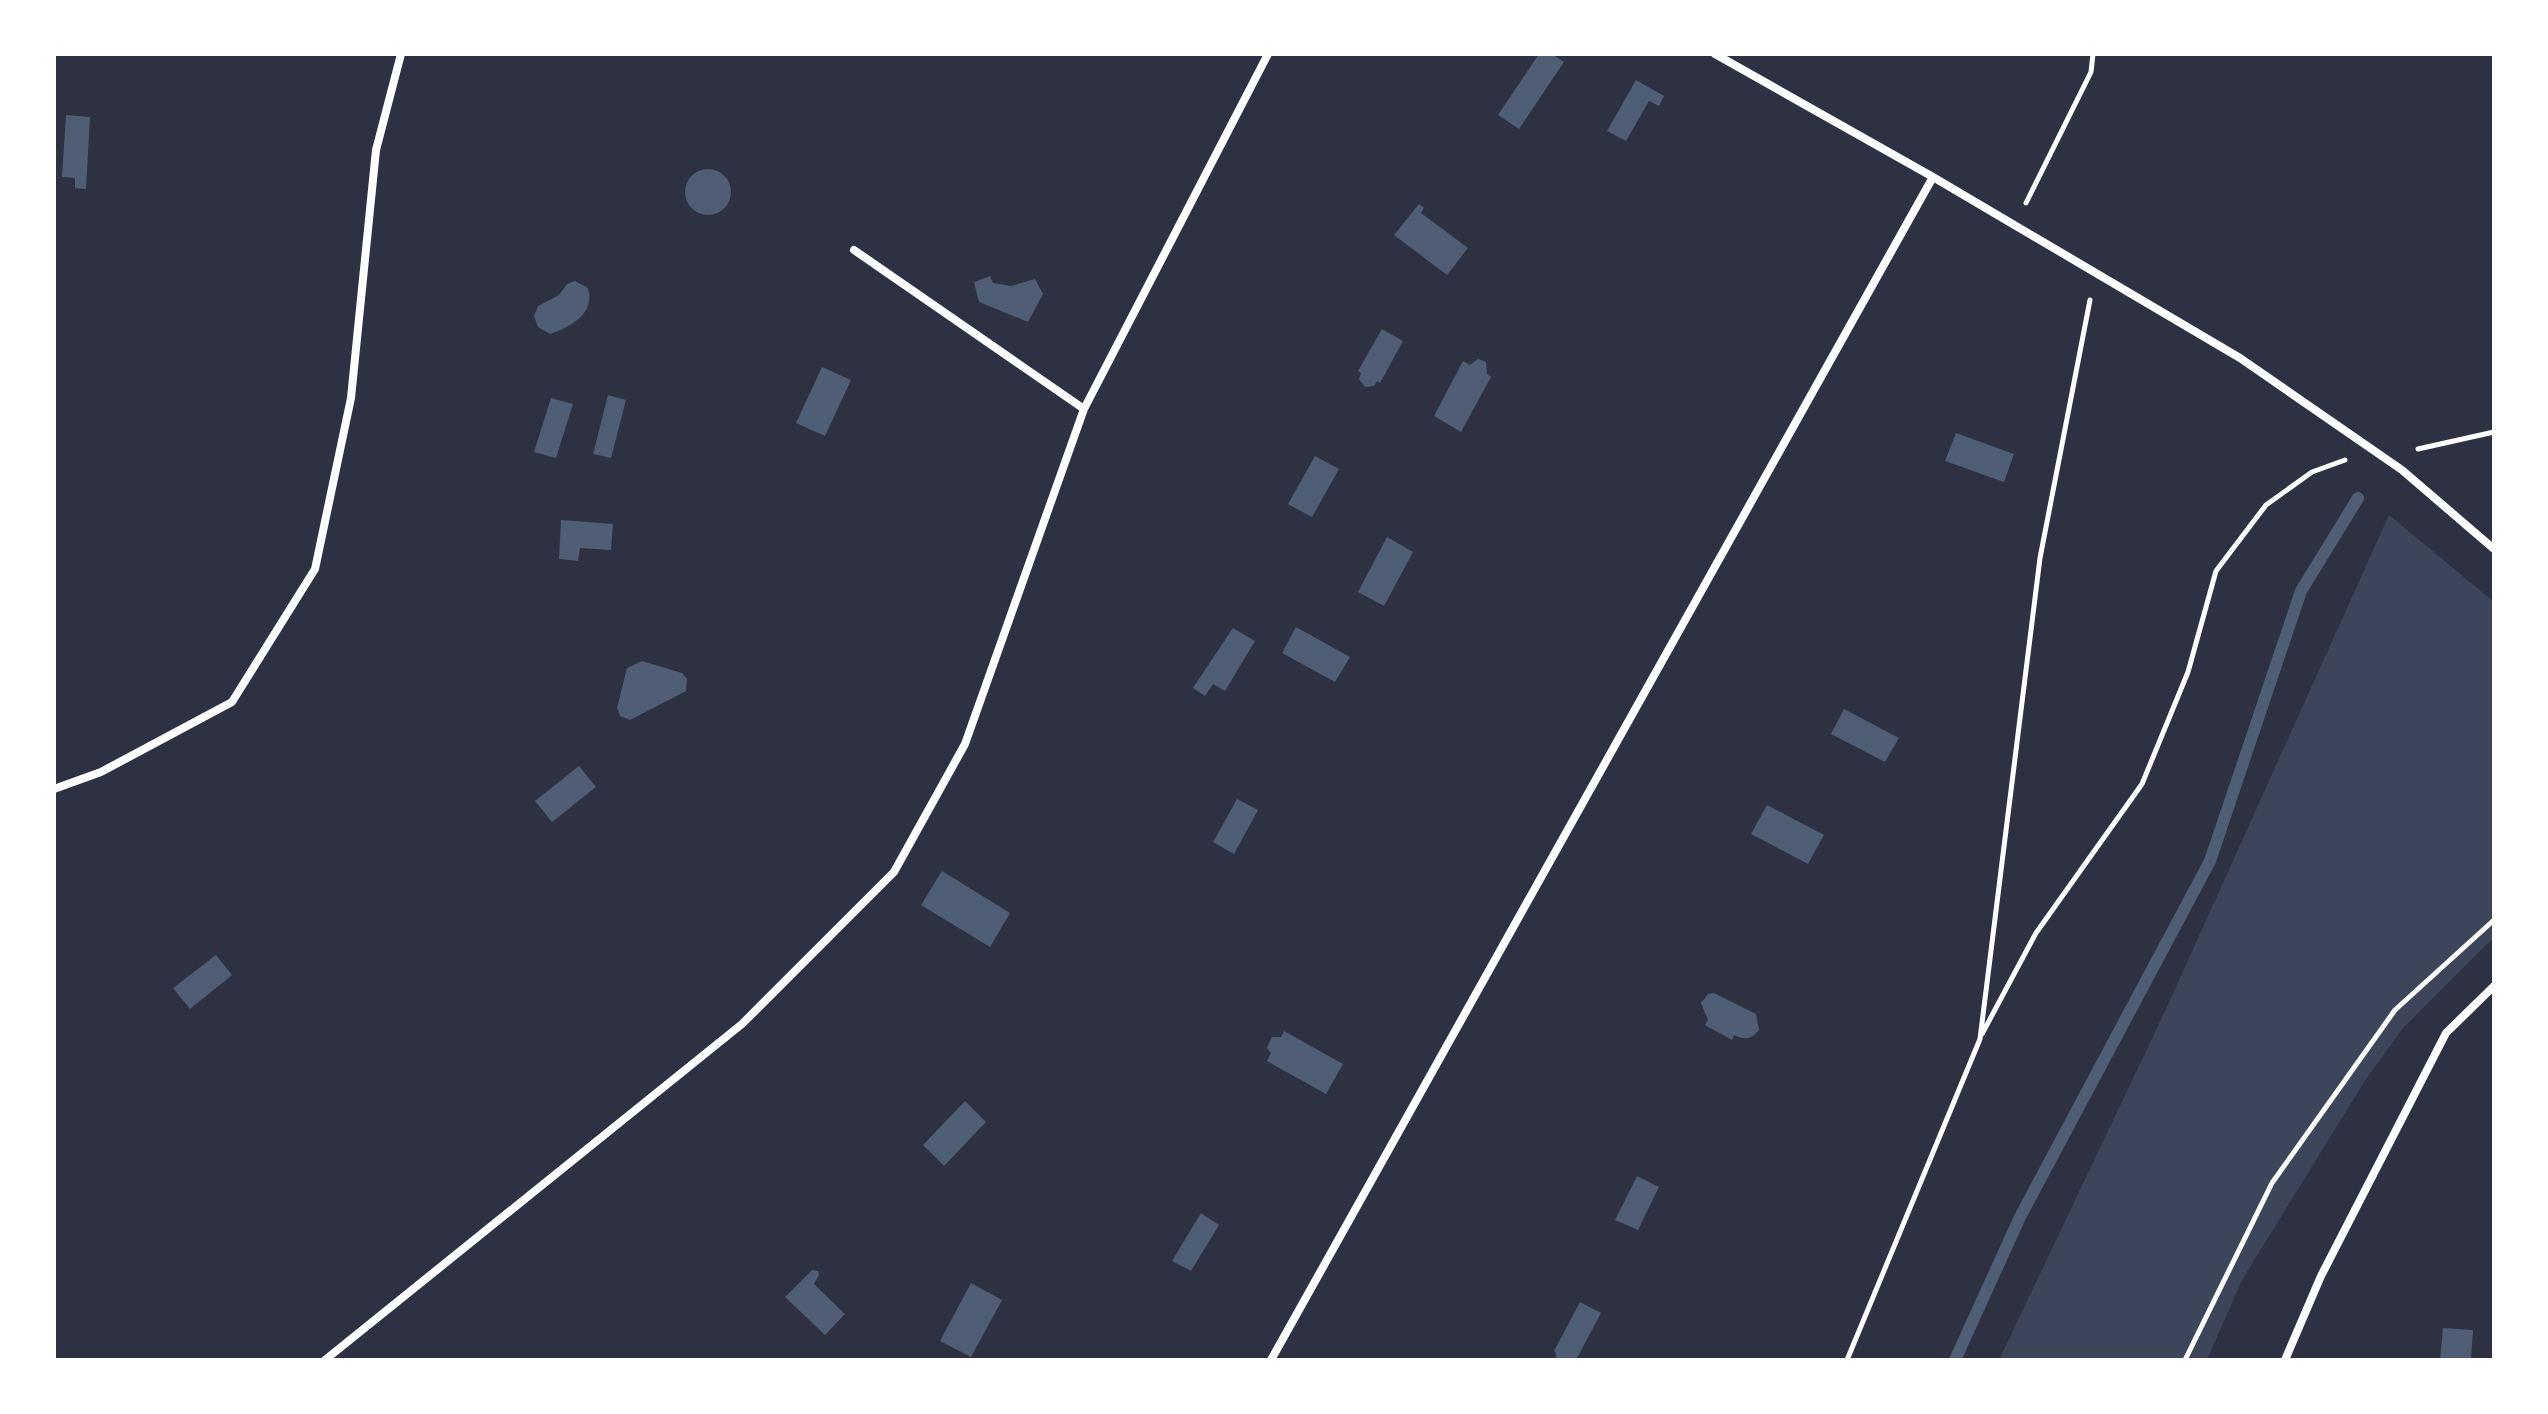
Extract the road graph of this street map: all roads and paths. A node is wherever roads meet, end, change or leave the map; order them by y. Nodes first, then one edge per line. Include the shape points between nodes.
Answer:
1 (401, 54) edge
2 (1268, 54) edge
3 (1715, 54) edge
4 (2093, 54) edge
5 (1933, 177) junction
6 (2015, 225) junction
7 (854, 250) dead end
8 (2095, 272) junction
9 (1084, 409) junction
10 (2494, 432) edge
11 (2380, 456) junction
12 (2494, 549) edge
13 (54, 789) edge
14 (2494, 920) edge
15 (2494, 986) edge
16 (1980, 1039) junction
17 (325, 1360) edge
18 (1271, 1360) edge
19 (1847, 1360) edge
20 (2185, 1360) edge
21 (2285, 1360) edge

1 - 13 street via 376,150 351,398 315,569 232,702 101,772
2 - 9 street
3 - 5 street
4 - 6 path via 2091,72
5 - 6 street
5 - 18 street
6 - 8 street
7 - 9 street
8 - 11 street via 2240,358
8 - 16 path via 2040,558
9 - 17 street via 965,744 894,872 742,1024
10 - 11 path
11 - 12 street
11 - 16 path via 2347,459 2312,472 2266,505 2216,571 2188,672 2142,784 2036,933
14 - 20 path via 2395,1010 2272,1183
15 - 21 street via 2446,1033 2321,1276
16 - 19 path

